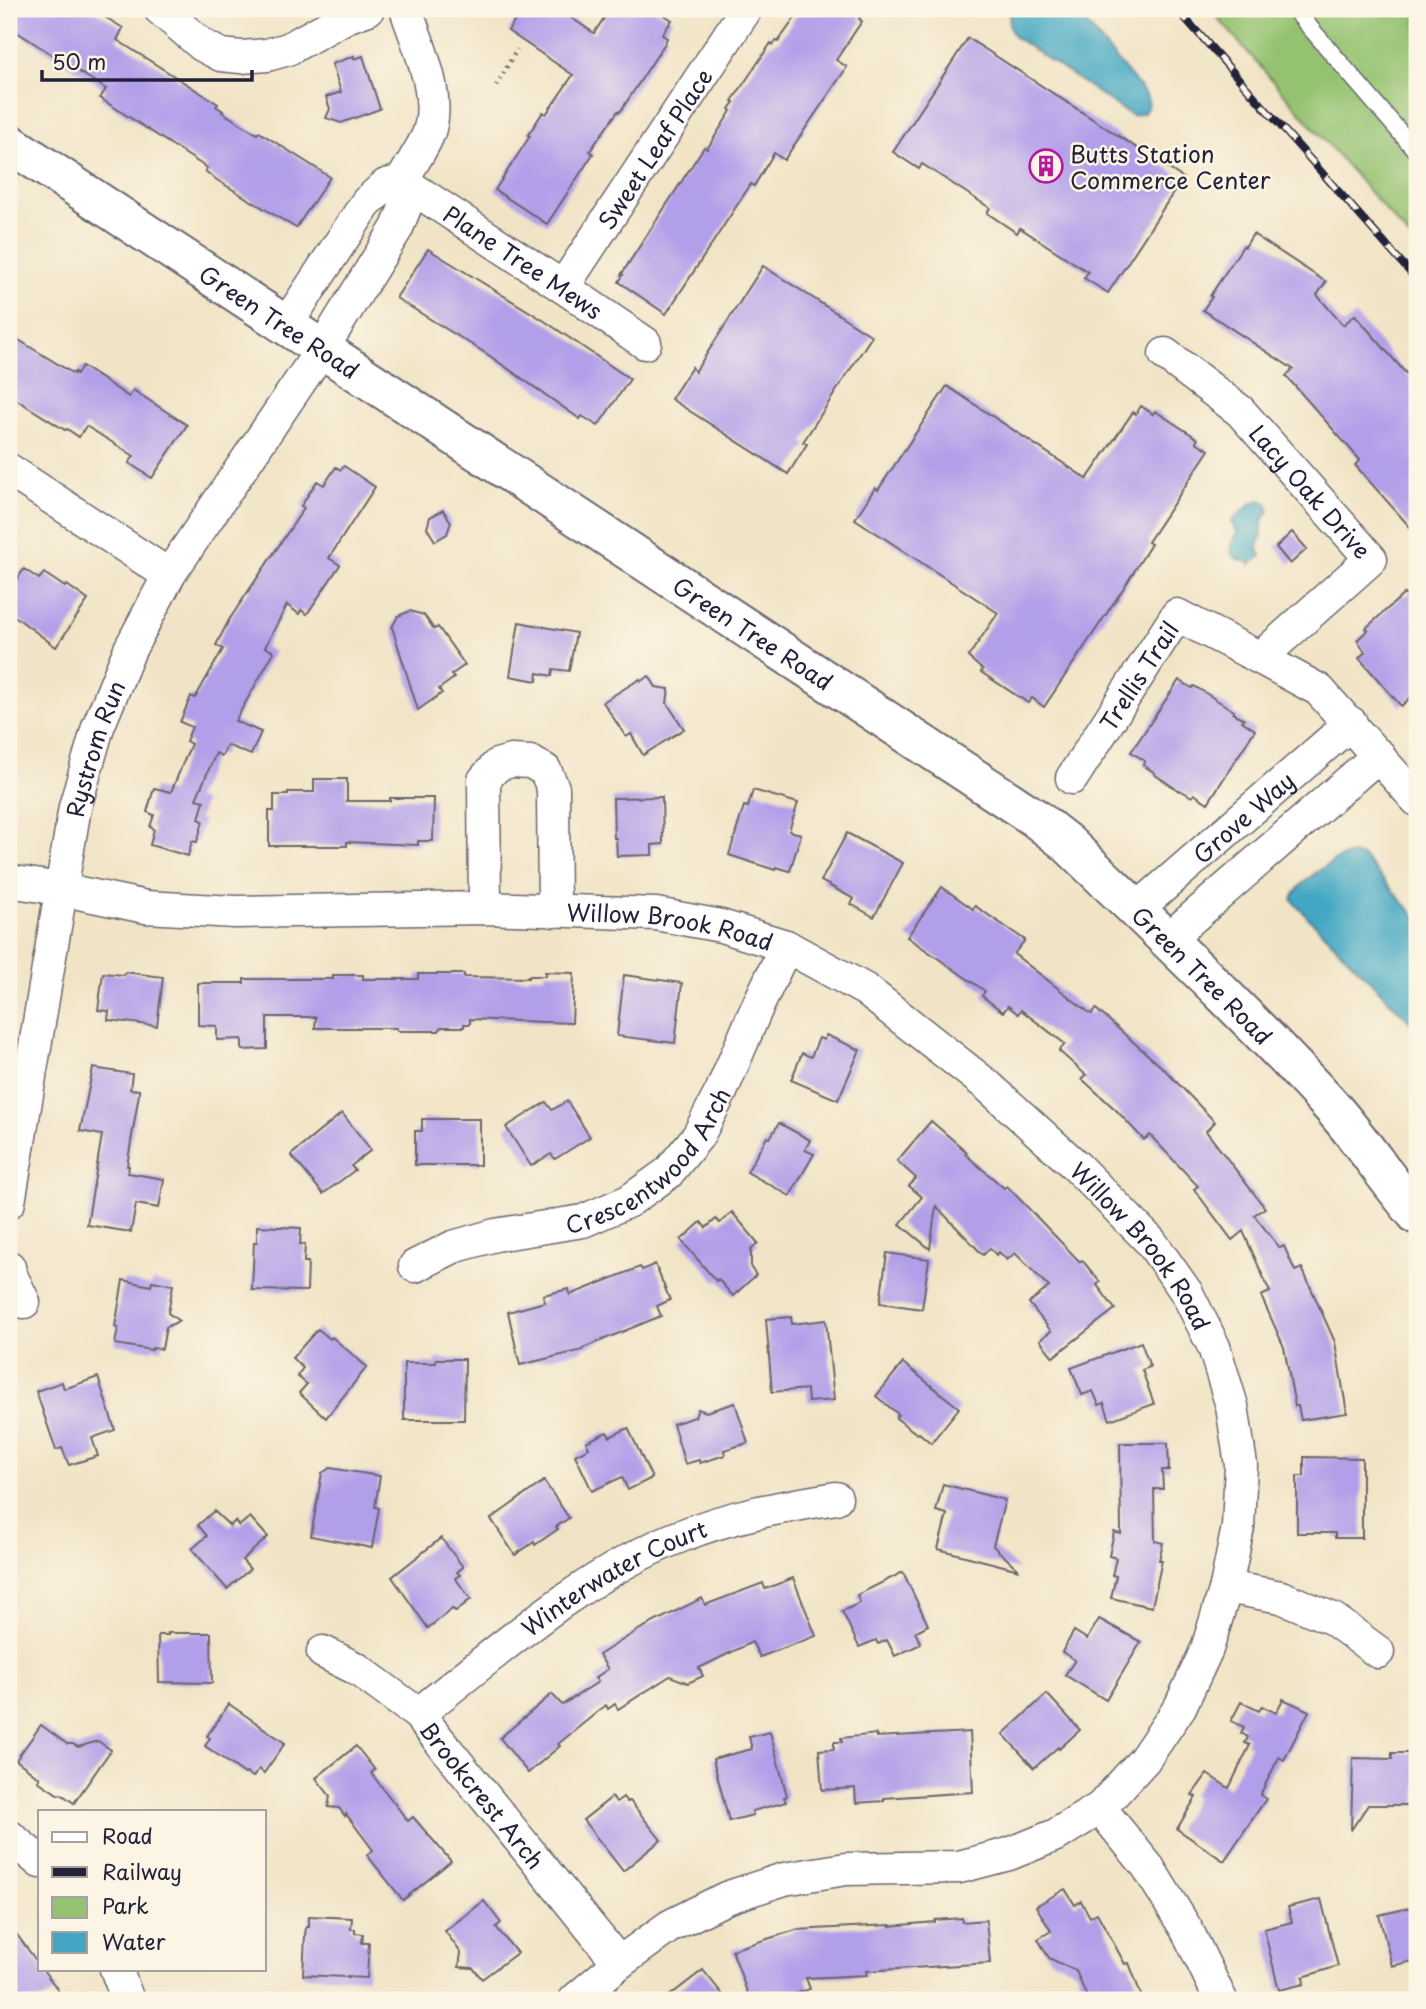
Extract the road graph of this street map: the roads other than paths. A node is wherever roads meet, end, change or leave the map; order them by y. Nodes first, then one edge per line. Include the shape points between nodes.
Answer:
1 (160, 9) edge
2 (368, 9) edge
3 (407, 9) edge
4 (746, 9) edge
5 (1294, 9) edge
6 (9, 143) edge
7 (1417, 152) edge
8 (402, 181) junction
9 (563, 287) junction
10 (286, 325) junction
11 (645, 343) dead end
12 (322, 349) junction
13 (1165, 354) dead end
14 (9, 470) edge
15 (169, 575) junction
16 (1260, 658) junction
17 (1351, 723) junction
18 (1379, 755) junction
19 (1072, 778) dead end
20 (1417, 800) edge
21 (9, 881) edge
22 (60, 889) junction
23 (485, 908) junction
24 (1136, 910) junction
25 (554, 911) junction
26 (1167, 940) junction
27 (786, 946) junction
28 (9, 1202) edge
29 (1417, 1215) edge
30 (415, 1266) dead end
31 (9, 1267) edge
32 (24, 1302) dead end
33 (836, 1498) dead end
34 (1226, 1587) junction
35 (323, 1652) dead end
36 (1378, 1652) dead end
37 (418, 1714) junction
38 (1100, 1808) junction
39 (9, 1836) edge
40 (38, 1860) edge
41 (619, 1963) junction
42 (116, 1970) edge
43 (128, 2000) edge
44 (575, 2000) edge
45 (1221, 2000) edge

1 - 2 street via 202,45 221,55 241,57 288,49
3 - 8 street via 431,89 433,112 428,135
4 - 9 street, Sweet Leaf Place
5 - 7 lane
6 - 10 street, Green Tree Road
8 - 9 street, Plane Tree Mews
8 - 10 street via 386,185 367,202
8 - 12 street, Rystrom Run via 406,205 397,228
9 - 11 street, Plane Tree Mews
10 - 12 street, Green Tree Road
12 - 15 street, Rystrom Run
12 - 24 street, Green Tree Road via 1035,818
13 - 16 street, Lacy Oak Drive via 1240,411 1371,559
14 - 15 street
15 - 22 street, Rystrom Run via 130,649 99,727 75,807
16 - 17 street via 1320,690
16 - 19 street, Trellis Trail via 1177,615
17 - 18 street
17 - 24 street, Grove Way
18 - 20 street
18 - 26 street, Grove Way
21 - 22 street, Willow Brook Road
22 - 23 street, Willow Brook Road via 146,907 235,912
22 - 28 street, Rystrom Run
23 - 25 street, Willow Brook Road
23 - 25 street via 484,780 497,765 512,761 530,762 545,771 553,788
24 - 26 street, Green Tree Road
25 - 27 street, Willow Brook Road via 656,914 721,926
26 - 29 street, Green Tree Road via 1333,1109
27 - 30 street, Crescentwood Arch via 721,1092 698,1136 668,1172 629,1201 583,1221 495,1235 453,1247
27 - 34 street, Willow Brook Road via 866,990 988,1086 1151,1242 1187,1293 1214,1347 1232,1406 1241,1465 1238,1527
31 - 32 street
33 - 37 street, Winterwater Court via 756,1511 681,1536 608,1571
34 - 36 street via 1281,1597 1333,1619
34 - 38 street, Willow Brook Road via 1207,1649 1180,1707 1144,1760
35 - 37 street, Brookcrest Arch via 357,1669
37 - 41 street, Brookcrest Arch
38 - 41 street, Willow Brook Road via 1056,1835 959,1867 846,1869 784,1879 726,1898 670,1926
38 - 45 street via 1148,1867 1188,1932
39 - 40 street
41 - 44 street, Willow Brook Road
42 - 43 street

